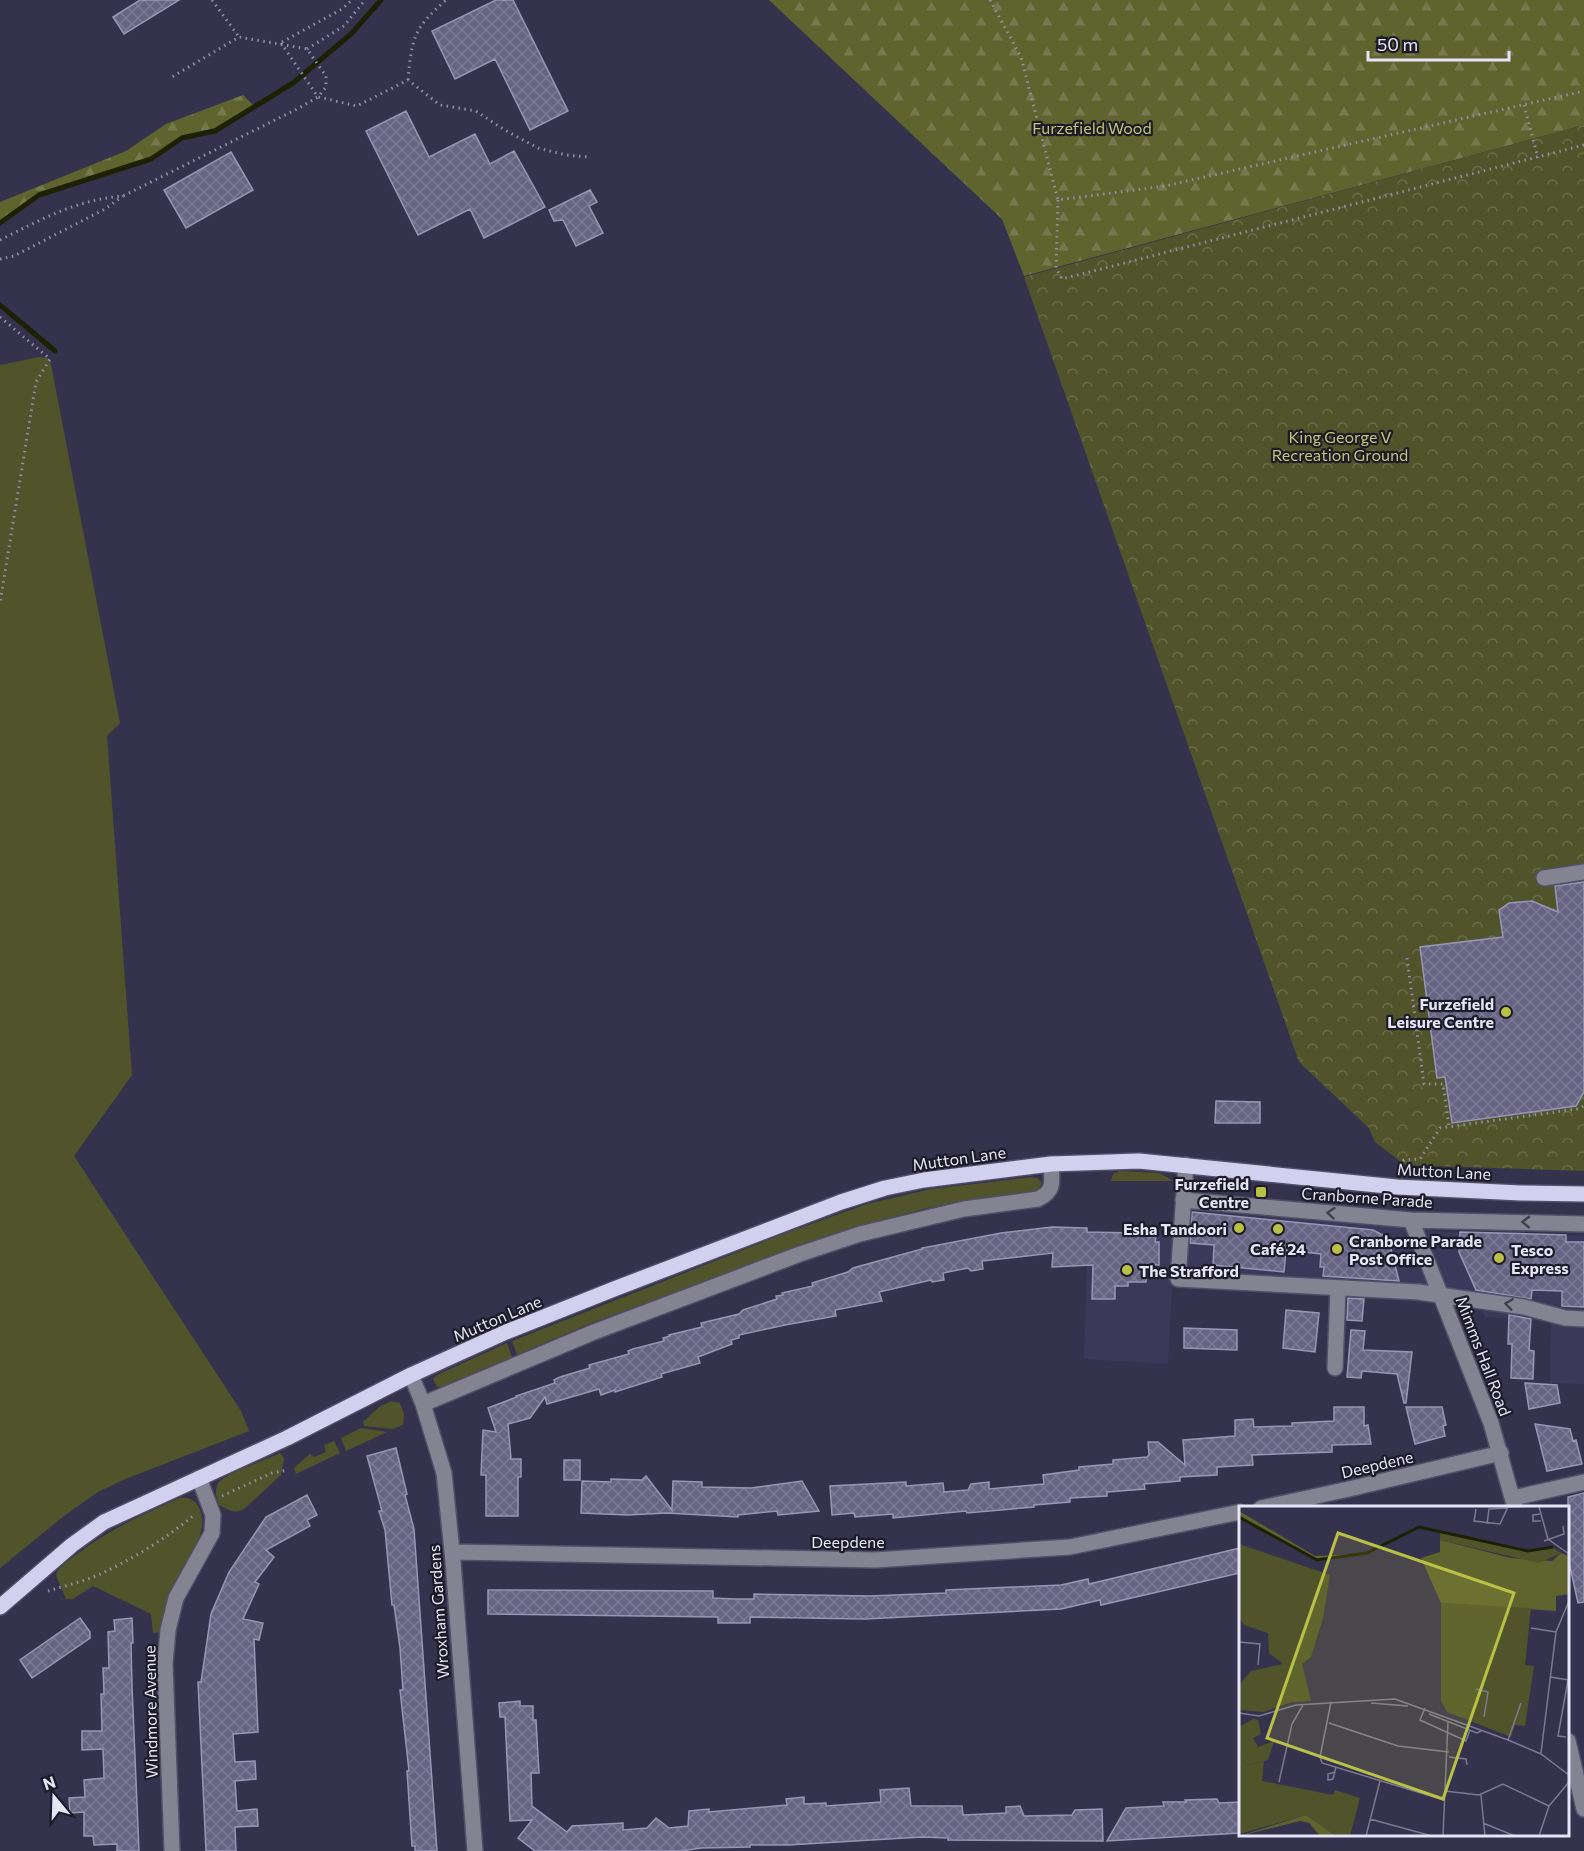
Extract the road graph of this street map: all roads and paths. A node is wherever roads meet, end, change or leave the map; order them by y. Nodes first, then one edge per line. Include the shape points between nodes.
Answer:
1 (212, 0) edge
2 (352, 0) edge
3 (365, 0) edge
4 (446, 0) edge
5 (990, 0) edge
6 (239, 37) junction
7 (280, 43) junction
8 (307, 49) junction
9 (172, 78) dead end
10 (408, 80) junction
11 (1584, 91) edge
12 (318, 97) junction
13 (1524, 105) junction
14 (1584, 146) edge
15 (588, 157) dead end
16 (1538, 158) junction
17 (123, 196) junction
18 (1058, 200) junction
19 (0, 240) edge
20 (0, 259) edge
21 (0, 317) edge
22 (0, 603) edge
23 (1584, 872) edge
24 (1544, 878) dead end
25 (1407, 958) dead end
26 (1584, 1106) edge
27 (1449, 1127) junction
28 (1051, 1164) junction
29 (1186, 1165) junction
30 (1397, 1173) dead end
31 (1584, 1194) edge
32 (1183, 1200) junction
33 (1411, 1220) junction
34 (1584, 1224) edge
35 (1338, 1288) junction
36 (1442, 1296) junction
37 (1584, 1318) edge
38 (1335, 1368) dead end
39 (411, 1375) junction
40 (423, 1404) junction
41 (1501, 1454) junction
42 (288, 1470) dead end
43 (199, 1478) junction
44 (1584, 1482) edge
45 (208, 1503) junction
46 (1514, 1503) edge
47 (1271, 1506) edge
48 (1239, 1512) edge
49 (452, 1552) junction
50 (48, 1591) dead end
51 (0, 1607) edge
52 (1569, 1744) edge
53 (1581, 1785) edge
54 (1584, 1809) edge
55 (171, 1851) edge
56 (476, 1851) edge

1 - 6 path
2 - 7 path
3 - 8 path via 344,26
4 - 10 path via 426,18 411,44
5 - 18 path via 1021,57
6 - 7 path
6 - 9 path
7 - 8 path
7 - 12 path
8 - 12 path via 326,76 326,87
10 - 12 path via 357,106
10 - 15 path via 440,105 476,111 538,148
11 - 13 path
12 - 17 path
13 - 16 path
13 - 18 path via 1165,186
14 - 16 path
16 - 18 path via 1062,279 1056,268
17 - 19 path via 61,209
17 - 20 path via 34,246
21 - 22 path via 50,359 36,382
23 - 24 street
25 - 27 path via 1425,1084 1443,1083
26 - 27 path
27 - 30 path via 1440,1128 1420,1159 1404,1160
28 - 29 main road, Mutton Lane via 1139,1161
28 - 39 main road, Mutton Lane via 924,1180 842,1202 506,1332
28 - 40 street via 1052,1187 1038,1199 912,1220 810,1251 594,1332
29 - 31 main road, Mutton Lane via 1396,1187
29 - 32 street
33 -> 32 street, Cranborne Parade
32 - 35 street via 1178,1279
34 -> 33 street, Cranborne Parade
33 - 36 street, Mimms Hall Road
35 - 36 street
35 - 38 street
37 -> 36 street
36 - 41 street, Mimms Hall Road
39 - 40 street, Wroxham Gardens
39 - 43 main road, Mutton Lane
40 - 49 street, Wroxham Gardens via 444,1473
41 - 46 street, Mimms Hall Road
41 - 47 street, Deepdene
42 - 45 path via 272,1473
43 - 45 street, Windmore Avenue
43 - 51 main road, Mutton Lane via 104,1522
44 - 46 street
45 - 50 path via 137,1554 98,1575
45 - 55 street, Windmore Avenue via 213,1515 212,1533 176,1598 168,1630 165,1664
48 - 49 street, Deepdene via 1071,1547 876,1560
49 - 56 street, Wroxham Gardens
52 - 53 street
53 - 54 street

